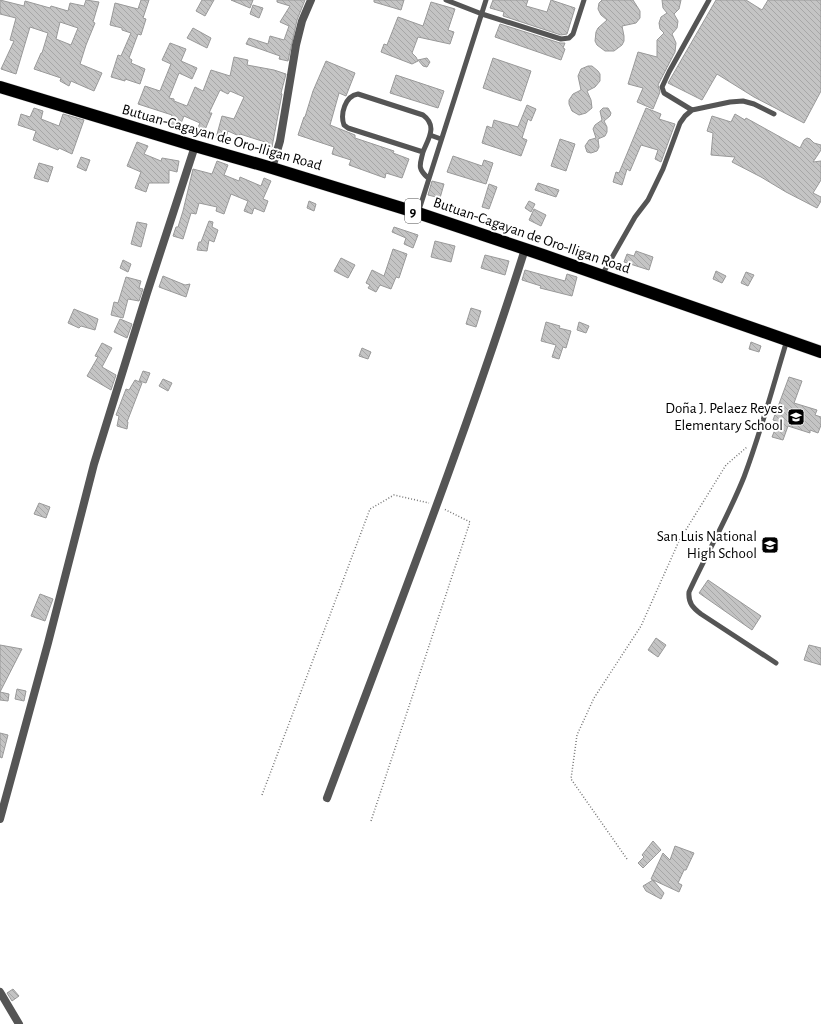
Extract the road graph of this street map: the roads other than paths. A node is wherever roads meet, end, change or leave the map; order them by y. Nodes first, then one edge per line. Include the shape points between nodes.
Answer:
1 (311, 0) edge
2 (446, 0) edge
3 (486, 0) edge
4 (584, 0) edge
5 (709, 0) edge
6 (482, 14) junction
7 (0, 87) edge
8 (692, 110) junction
9 (774, 114) dead end
10 (430, 135) junction
11 (441, 139) junction
12 (195, 146) junction
13 (423, 152) junction
14 (272, 168) junction
15 (428, 178) junction
16 (418, 213) junction
17 (525, 249) junction
18 (602, 275) junction
19 (786, 340) junction
20 (821, 352) edge
21 (776, 662) dead end
22 (327, 798) dead end
23 (0, 820) edge
24 (0, 992) edge
25 (19, 1024) edge

1 - 14 street via 296,45 280,141
2 - 6 lane
3 - 6 lane
4 - 6 lane via 573,34 565,39
5 - 8 lane via 662,87 664,93
6 - 11 lane
7 - 12 highway, Butuan-Cagayan de Oro-Iligan Road / 9
8 - 9 lane via 743,101
8 - 18 lane via 680,123 648,200 635,217
10 - 11 lane
10 - 13 lane
10 - 13 lane via 431,126 423,115 358,94 353,95 346,103 342,120 348,128
11 - 15 lane
12 - 14 highway, Butuan-Cagayan de Oro-Iligan Road / 9
12 - 23 street via 94,464
13 - 15 lane via 420,170
14 - 16 highway, Butuan-Cagayan de Oro-Iligan Road / 9
15 - 16 lane
16 - 17 highway, Butuan-Cagayan de Oro-Iligan Road / 9
17 - 18 highway, Butuan-Cagayan de Oro-Iligan Road / 9
17 - 22 street via 478,393
18 - 19 highway, Butuan-Cagayan de Oro-Iligan Road / 9
19 - 20 highway, Butuan-Cagayan de Oro-Iligan Road / 9
19 - 21 lane via 757,438 732,505 689,592 688,600 701,614
24 - 25 street

